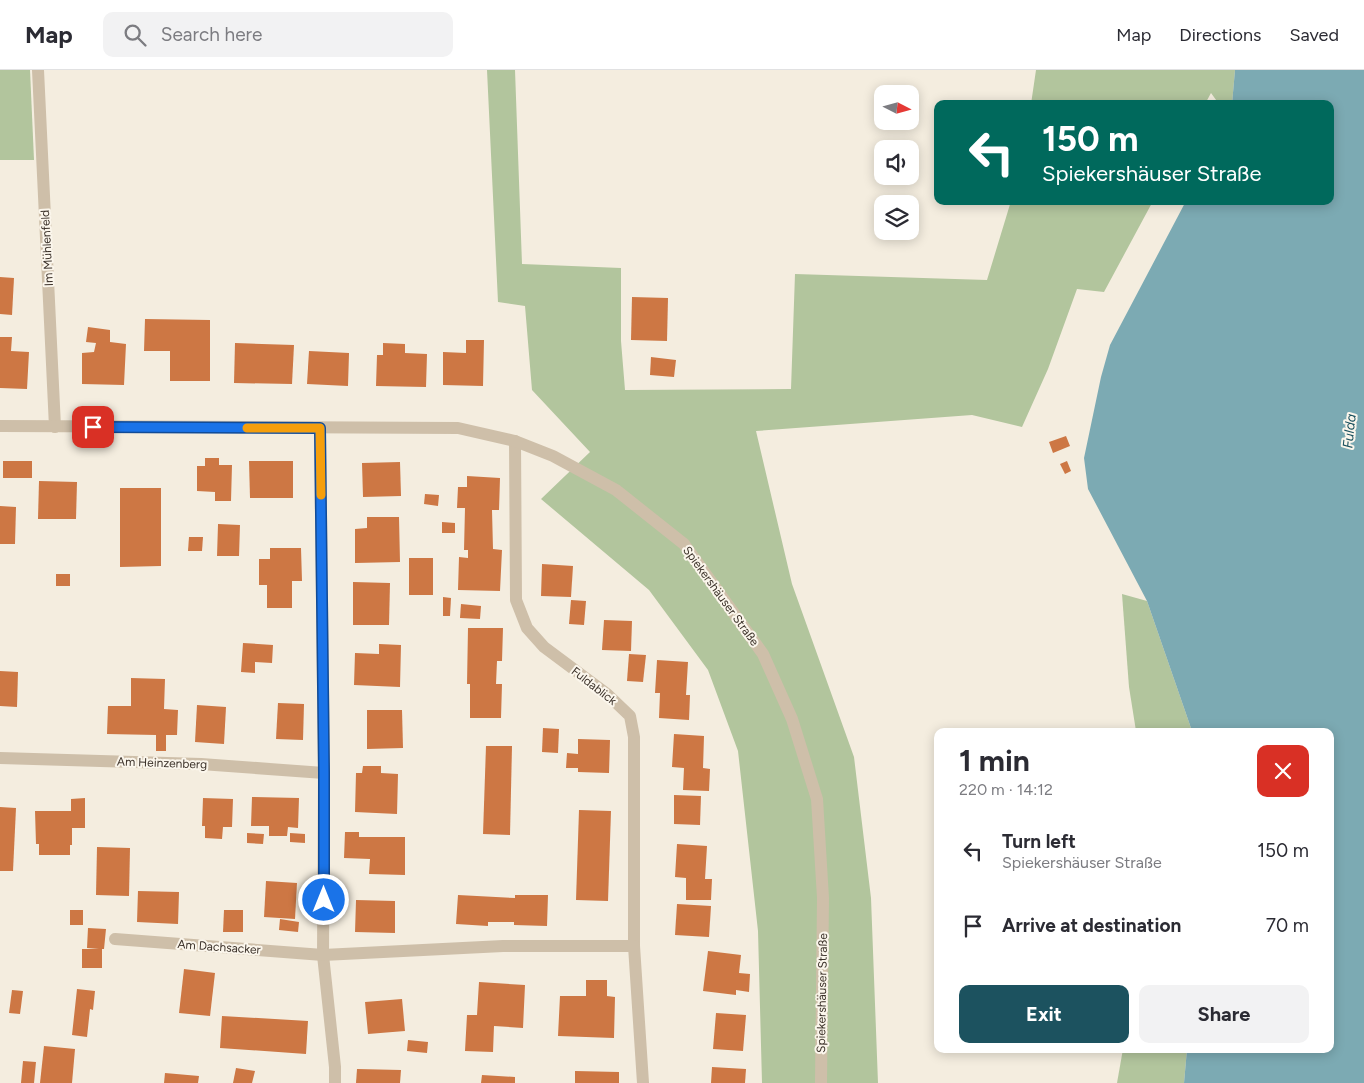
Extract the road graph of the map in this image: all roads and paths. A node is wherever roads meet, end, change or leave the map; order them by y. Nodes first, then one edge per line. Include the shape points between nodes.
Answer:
1 (38, 70) edge
2 (0, 426) edge
3 (55, 426) junction
4 (320, 428) junction
5 (516, 442) junction
6 (0, 758) edge
7 (324, 772) junction
8 (115, 939) dead end
9 (634, 946) junction
10 (323, 955) junction
11 (335, 1083) edge
12 (643, 1083) edge
13 (821, 1083) edge

1 - 3 street, Im Mühlenfeld
2 - 3 street, Spiekershäuser Straße
3 - 4 street, Spiekershäuser Straße
4 - 5 street, Spiekershäuser Straße via 458,428
4 - 7 street
5 - 9 street, Fuldablick via 516,600 527,628 544,647 607,694 630,716 634,737
5 - 13 street, Spiekershäuser Straße via 553,456 616,490 684,544 763,654 792,719 817,799 823,898
6 - 7 street, Am Heinzenberg via 201,764
7 - 10 street
8 - 10 street, Am Dachsacker
9 - 10 street via 503,946
9 - 12 street, Fuldablick
10 - 11 street

